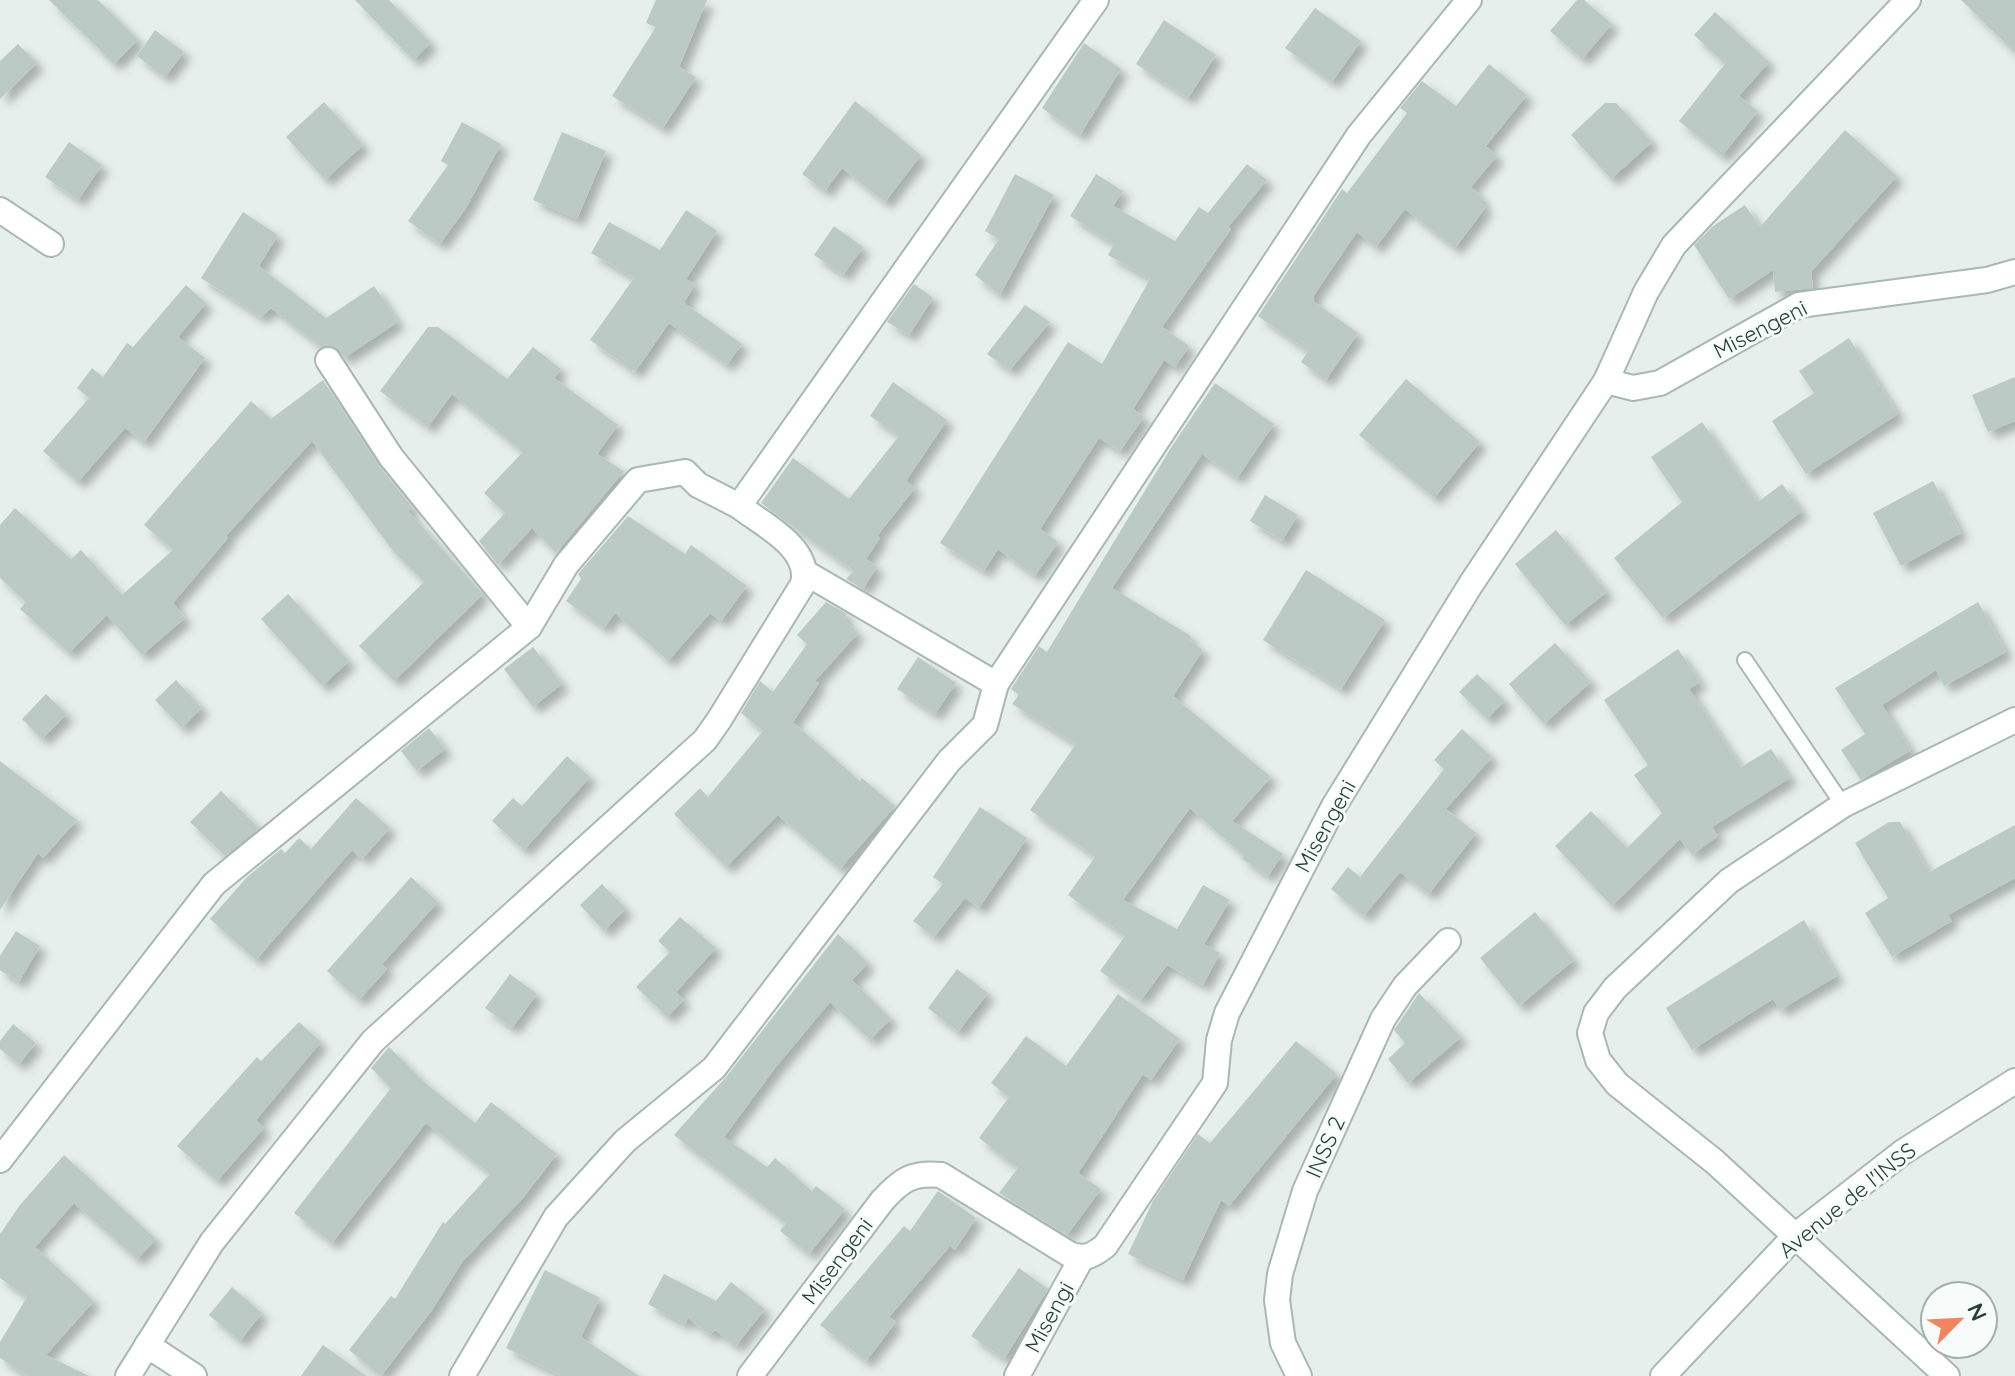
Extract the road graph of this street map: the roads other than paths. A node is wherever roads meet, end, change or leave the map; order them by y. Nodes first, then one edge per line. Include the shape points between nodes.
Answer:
1 (1096, 0) edge
2 (1469, 0) edge
3 (1908, 0) edge
4 (0, 210) edge
5 (51, 244) dead end
6 (2015, 272) edge
7 (328, 360) dead end
8 (1606, 381) junction
9 (739, 506) junction
10 (806, 573) junction
11 (529, 627) junction
12 (1745, 660) dead end
13 (996, 684) junction
14 (2015, 720) edge
15 (1843, 805) junction
16 (1448, 941) dead end
17 (2015, 1081) edge
18 (0, 1160) edge
19 (1796, 1235) junction
20 (1081, 1259) junction
21 (147, 1345) junction
22 (1298, 1375) edge
23 (128, 1376) edge
24 (194, 1376) edge
25 (462, 1376) edge
26 (750, 1376) edge
27 (1017, 1376) edge
28 (1663, 1376) edge
29 (1947, 1376) edge

1 - 9 street
2 - 13 street via 1359,135
3 - 8 street via 1674,245 1646,292
4 - 5 street
6 - 8 street, Misengeni via 1799,305 1660,383 1633,388
7 - 11 street via 391,457
8 - 20 street, Misengeni via 1471,584 1334,806 1227,1013 1215,1083 1200,1110 1105,1246
9 - 10 street via 798,553
9 - 11 street via 698,485 685,472 638,480 566,565
10 - 13 street
10 - 21 street via 705,740 373,1041 212,1242
11 - 18 street via 214,884
12 - 15 lane
13 - 25 street via 985,725 949,761 714,1068 625,1141 556,1217
14 - 15 street
15 - 19 street via 1729,881 1615,988 1596,1013 1590,1033 1598,1060 1617,1084
16 - 22 street, INSS 2 via 1405,986 1383,1019 1305,1191 1277,1300 1283,1343
17 - 19 street, Avenue de l'INSS via 1903,1152
19 - 28 street, Avenue de l'INSS
19 - 29 street
20 - 26 street, Misengeni via 941,1175 919,1172 900,1181 882,1201
20 - 27 street, Misengi
21 - 23 street
21 - 24 street

